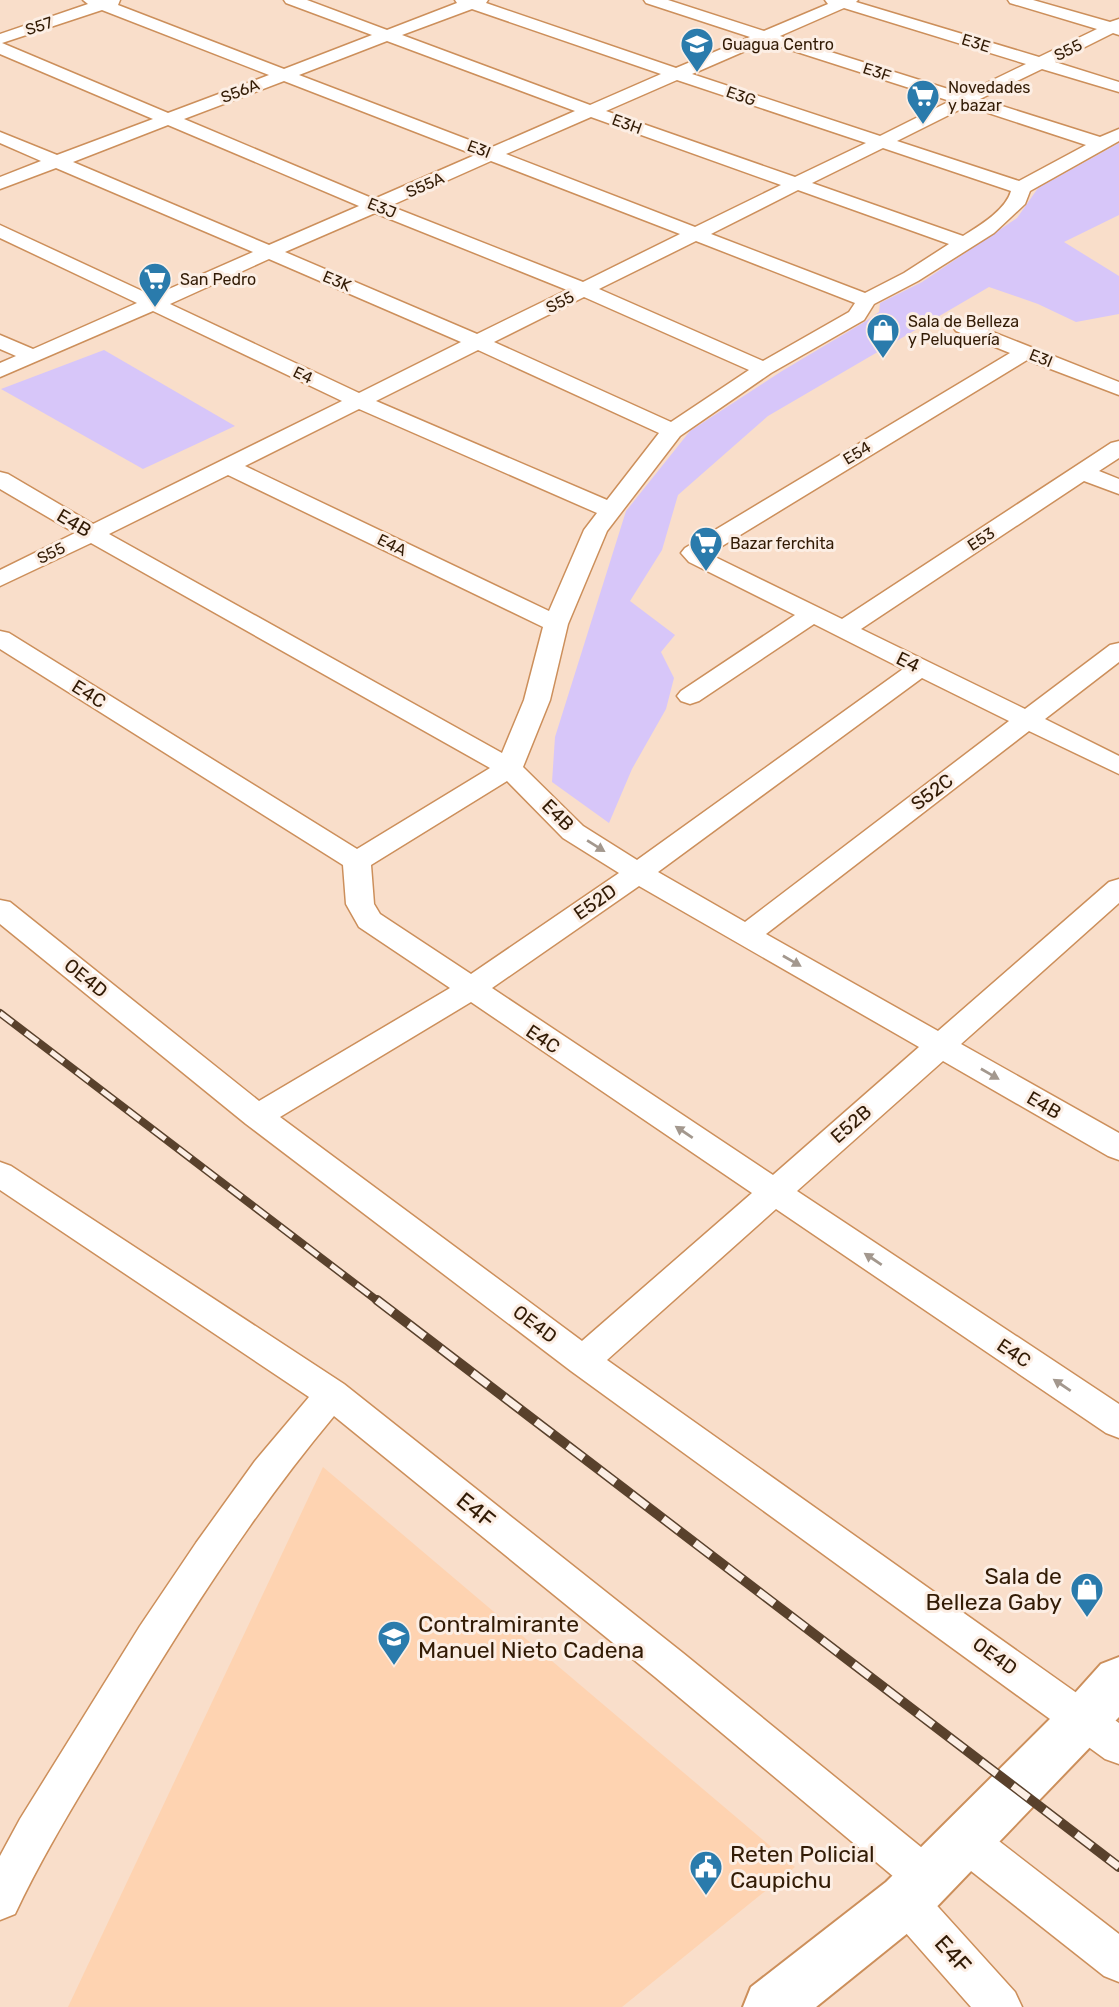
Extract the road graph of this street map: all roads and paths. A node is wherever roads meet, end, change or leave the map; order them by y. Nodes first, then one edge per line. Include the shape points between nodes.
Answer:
1 (292, 0) edge
2 (652, 0) edge
3 (1016, 0) edge
4 (472, 1) edge
5 (842, 1) edge
6 (104, 2) edge
7 (1116, 28) edge
8 (387, 36) junction
9 (765, 37) junction
10 (0, 39) edge
11 (0, 48) edge
12 (1041, 63) junction
13 (676, 74) junction
14 (284, 75) junction
15 (1119, 87) edge
16 (965, 101) junction
17 (590, 111) junction
18 (169, 118) junction
19 (0, 136) edge
20 (1110, 139) edge
21 (880, 143) junction
22 (492, 155) junction
23 (55, 162) junction
24 (0, 183) edge
25 (795, 185) junction
26 (1021, 188) junction
27 (377, 206) junction
28 (0, 231) edge
29 (697, 235) junction
30 (964, 243) junction
31 (270, 252) junction
32 (583, 290) junction
33 (866, 300) junction
34 (156, 304) junction
35 (963, 327) dead end
36 (0, 341) edge
37 (478, 342) junction
38 (1026, 352) junction
39 (33, 357) junction
40 (764, 369) junction
41 (0, 371) edge
42 (1119, 389) edge
43 (359, 401) junction
44 (672, 431) junction
45 (1119, 448) edge
46 (228, 466) junction
47 (1083, 472) junction
48 (0, 478) edge
49 (1119, 487) edge
50 (610, 510) junction
51 (92, 533) junction
52 (697, 557) joint
53 (0, 579) edge
54 (811, 615) junction
55 (556, 624) junction
56 (842, 630) junction
57 (0, 638) edge
58 (1119, 650) edge
59 (920, 668) junction
60 (690, 696) dead end
61 (1026, 721) junction
62 (1119, 766) edge
63 (509, 768) junction
64 (357, 861) junction
65 (638, 873) junction
66 (1119, 888) edge
67 (0, 909) edge
68 (746, 935) junction
69 (469, 990) junction
70 (940, 1046) junction
71 (257, 1116) junction
72 (1119, 1148) edge
73 (0, 1174) edge
74 (774, 1192) junction
75 (583, 1360) junction
76 (332, 1394) junction
77 (1119, 1423) edge
78 (1119, 1680) edge
79 (1102, 1733) edge
80 (967, 1842) junction
81 (916, 1890) junction
82 (0, 1900) edge
83 (1119, 1961) edge
84 (771, 2007) edge
85 (1000, 2007) edge

1 - 8 street, E3H
2 - 9 street, E3F
3 - 7 street
4 - 8 street, S56A
4 - 13 street, E3G
5 - 9 street, S55A
5 - 12 street, E3E
6 - 10 street, S57
6 - 14 street, E3I
7 - 12 street, S55
8 - 14 street, S56A
8 - 17 street, E3H
9 - 13 street, S55A
9 - 16 street, E3F
11 - 18 street, E3J
12 - 15 street, E3E
12 - 16 street, S55
13 - 17 street, S55A
13 - 21 street, E3G
14 - 18 street, S56A
14 - 22 street, E3I
16 - 20 street, E3F
16 - 21 street, S55
17 - 22 street, S55A
17 - 25 street, E3H
18 - 23 street, S56A
18 - 27 street, E3J
19 - 23 street, E3K
20 - 26 street
21 - 25 street, S55
21 - 26 street, E3G
22 - 27 street, S55A
22 - 29 street, E3I
23 - 24 street, S56A
23 - 31 street, E3K
25 - 29 street, S55
25 - 30 street, E3H
26 - 30 street via 1006,214
27 - 31 street, S55A
27 - 32 street, E3J
28 - 34 street, E4
29 - 32 street, S55
29 - 33 street, E3I
30 - 33 street
31 - 34 street, S55A
31 - 37 street, E3K
32 - 37 street, S55
32 - 40 street, E3J
33 - 40 street via 857,316
34 - 39 street, S55A
34 - 43 street, E4
35 - 38 street, E3I
36 - 39 street
37 - 43 street, S55
37 - 44 street, E3K
38 - 42 street, E3I
38 - 52 street, E54 via 698,548
39 - 41 street, S55A
40 - 44 street
43 - 46 street, S55
43 - 50 street, E4
44 - 50 street
45 - 47 street, E53
46 - 51 street, S55
46 - 55 street, E4A
47 - 49 street
47 - 56 street, E53
48 - 51 street, E4B
50 - 55 street via 596,530
51 - 53 street, S55
51 - 63 street, E4B
52 - 54 street, E4
54 - 56 street, E4
54 - 60 street
55 - 63 street via 537,700
56 - 59 street, E4
57 - 64 street, E4C
58 - 61 street, S52C
59 - 61 street, E4
59 - 65 street, E52D
61 - 62 street, E4
61 - 68 street, S52C
63 - 64 street
63 -> 65 street, E4B via 573,832
64 - 69 street, E4C via 360,904 369,920
65 - 68 street, E4B
65 - 69 street, E52D
66 - 70 street, E52B
67 - 71 street, OE4D
68 -> 70 street, E4B
69 - 71 street, E52D
74 -> 69 street, E4C
70 -> 72 street, E4B
70 - 74 street, E52B
71 - 75 street, OE4D
73 - 76 street, E4F
74 - 75 street, E52B
77 -> 74 street, E4C
75 - 79 street, OE4D
76 - 81 street, E4F via 669,1665
76 - 82 street via 249,1494 135,1668 20,1858
78 - 79 main road
79 - 80 main road
80 - 81 main road
80 - 83 street
81 - 84 main road
81 - 85 street, E4F

